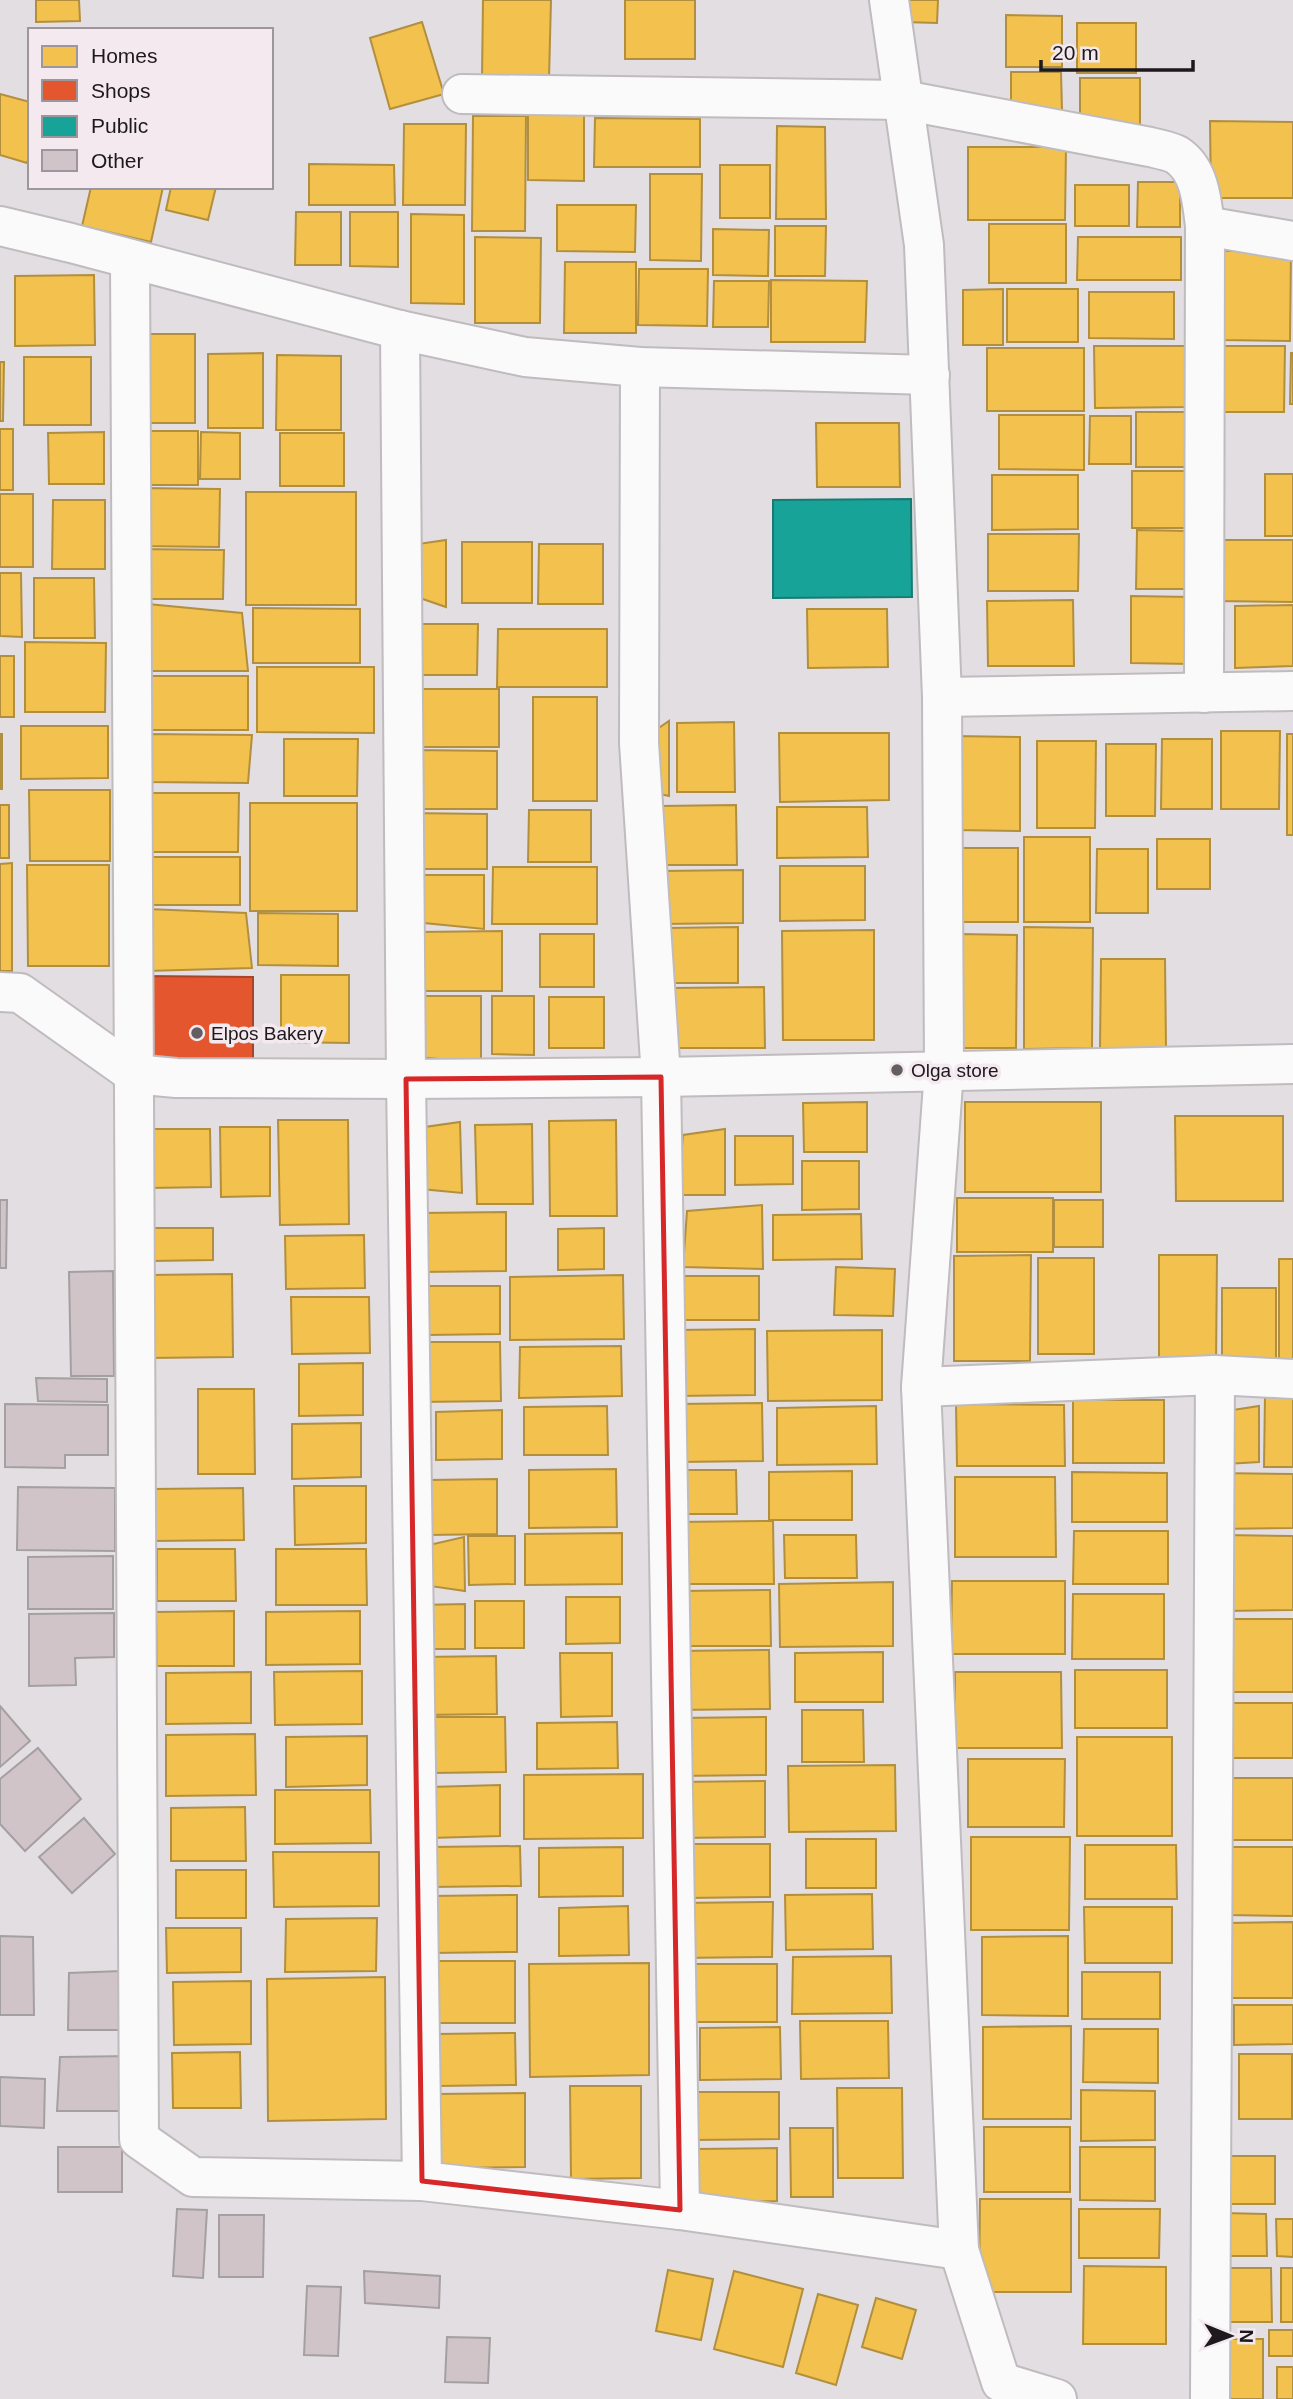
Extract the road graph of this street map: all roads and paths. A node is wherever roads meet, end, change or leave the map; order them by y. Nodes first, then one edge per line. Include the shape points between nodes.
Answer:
1 (890, 0) edge
2 (462, 94) dead end
3 (903, 100) junction
4 (0, 226) edge
5 (1205, 226) junction
6 (1293, 241) edge
7 (130, 259) junction
8 (400, 330) junction
9 (640, 366) junction
10 (930, 375) junction
11 (1293, 691) edge
12 (1204, 693) junction
13 (942, 697) junction
14 (0, 992) edge
15 (1293, 1064) edge
16 (944, 1070) junction
17 (134, 1074) junction
18 (662, 1077) junction
19 (406, 1079) junction
20 (1214, 1375) junction
21 (1293, 1379) edge
22 (921, 1387) junction
23 (422, 2181) junction
24 (680, 2210) junction
25 (959, 2250) junction
26 (1057, 2399) edge
27 (1210, 2399) edge

1 - 3 street
2 - 3 street
3 - 5 street via 1177,155 1200,190
3 - 10 street via 924,245
4 - 7 street
5 - 6 street
5 - 12 street
7 - 8 street
7 - 17 street
8 - 9 street via 525,357
8 - 19 street
9 - 10 street
9 - 18 street via 639,743
10 - 13 street
11 - 12 street
12 - 13 street
13 - 16 street
14 - 17 street via 20,993
15 - 16 street
16 - 18 street
16 - 22 street
17 - 19 street
17 - 23 street via 139,2139 193,2177
18 - 19 street
18 - 24 street
19 - 23 street
20 - 21 street
20 - 22 street
20 - 27 street
22 - 25 street
23 - 24 street
24 - 25 street
25 - 26 street via 1001,2382

